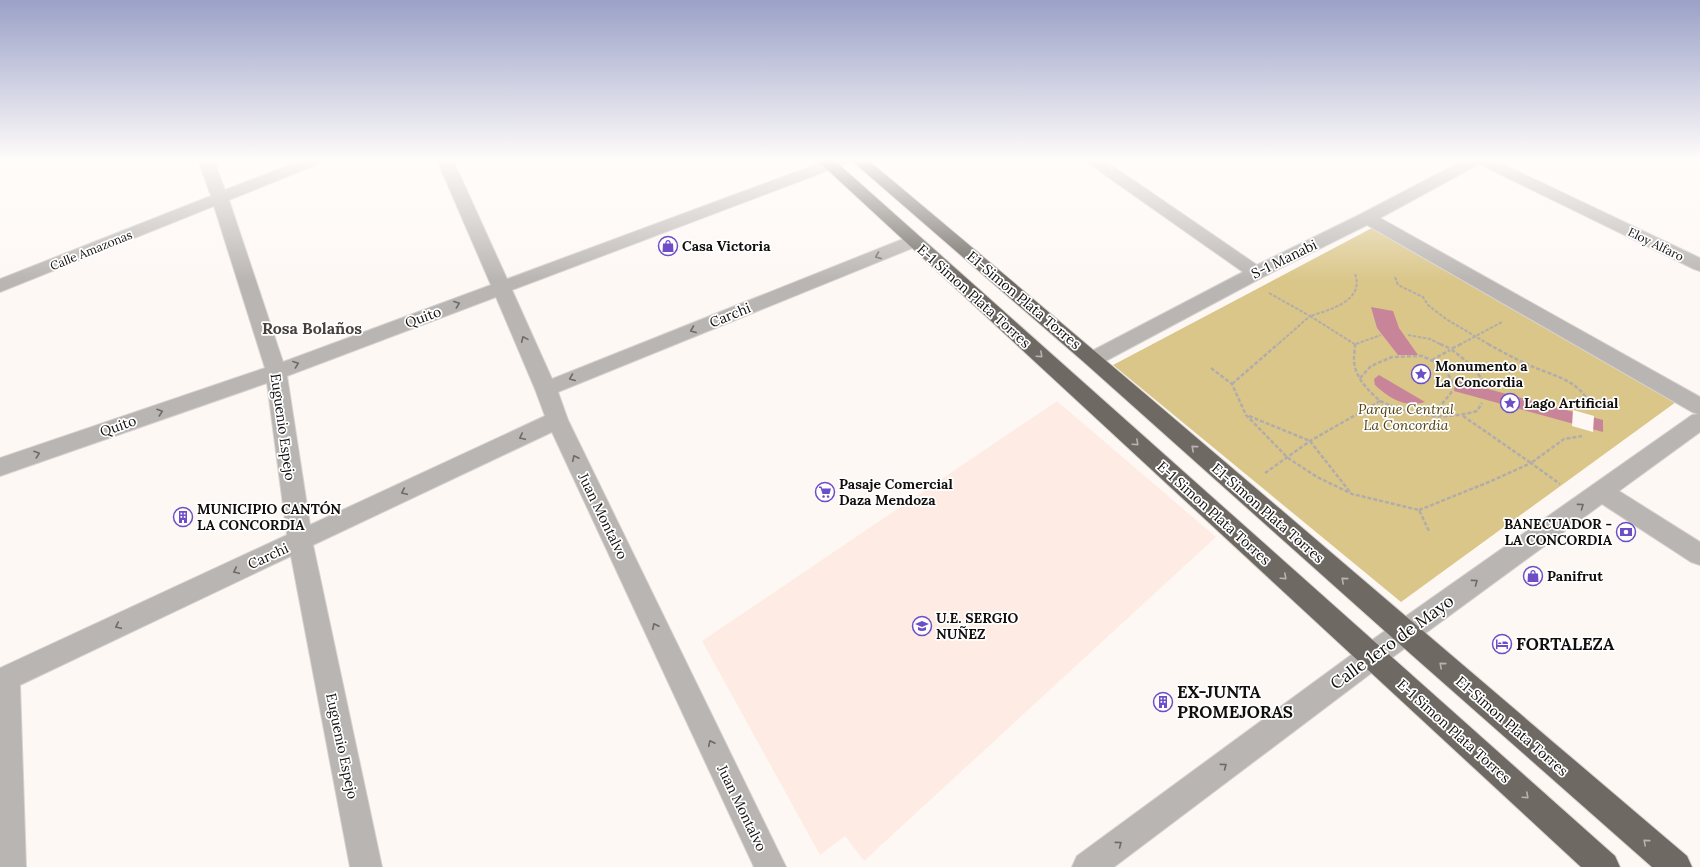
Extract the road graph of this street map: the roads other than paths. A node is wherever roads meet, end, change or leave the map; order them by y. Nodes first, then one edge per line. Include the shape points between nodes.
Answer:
1 (214, 200) edge
2 (221, 200) edge
3 (463, 200) edge
4 (729, 200) edge
5 (872, 200) edge
6 (907, 200) edge
7 (1152, 200) edge
8 (1400, 200) edge
9 (1565, 200) edge
10 (1367, 218) junction
11 (914, 241) junction
12 (1700, 266) edge
13 (1256, 273) junction
14 (0, 286) edge
15 (502, 288) junction
16 (1093, 359) junction
17 (276, 372) junction
18 (546, 389) junction
19 (1700, 407) edge
20 (557, 420) junction
21 (1700, 421) edge
22 (0, 467) edge
23 (1602, 492) junction
24 (300, 541) junction
25 (1700, 555) edge
26 (1405, 633) junction
27 (1372, 656) junction
28 (3, 680) edge
29 (10, 867) edge
30 (366, 867) edge
31 (770, 867) edge
32 (1088, 867) edge
33 (1604, 867) edge
34 (1676, 867) edge

1 - 14 street, Calle Amazonas
2 - 17 street, Euguenio Espejo
3 - 15 street, Juan Montalvo
4 - 15 street, Quito
5 - 11 highway, E-1 Simon Plata Torres
6 - 16 highway, E1-Simon Plata Torres
7 - 13 street
8 - 10 street, S-1 Manabi
9 - 12 street, Eloy Alfaro
10 - 13 street, S-1 Manabi
10 - 19 street
11 -> 18 street, Carchi
11 -> 27 highway, E-1 Simon Plata Torres
13 - 16 street, S-1 Manabi
17 -> 15 street, Quito
18 -> 15 street, Juan Montalvo
26 -> 16 highway, E1-Simon Plata Torres
22 -> 17 street, Quito
17 - 24 street, Euguenio Espejo
18 - 20 street, Juan Montalvo
20 -> 24 street, Carchi
31 -> 20 street, Juan Montalvo
21 - 23 street, Calle 1ero de Mayo
23 - 25 street
26 -> 23 street, Calle 1ero de Mayo
24 -> 28 street, Carchi
24 - 30 street, Euguenio Espejo
26 - 27 street, Calle 1ero de Mayo
34 -> 26 highway, E1-Simon Plata Torres
32 -> 27 street, Calle 1ero de Mayo
27 -> 33 highway, E-1 Simon Plata Torres
28 - 29 street

